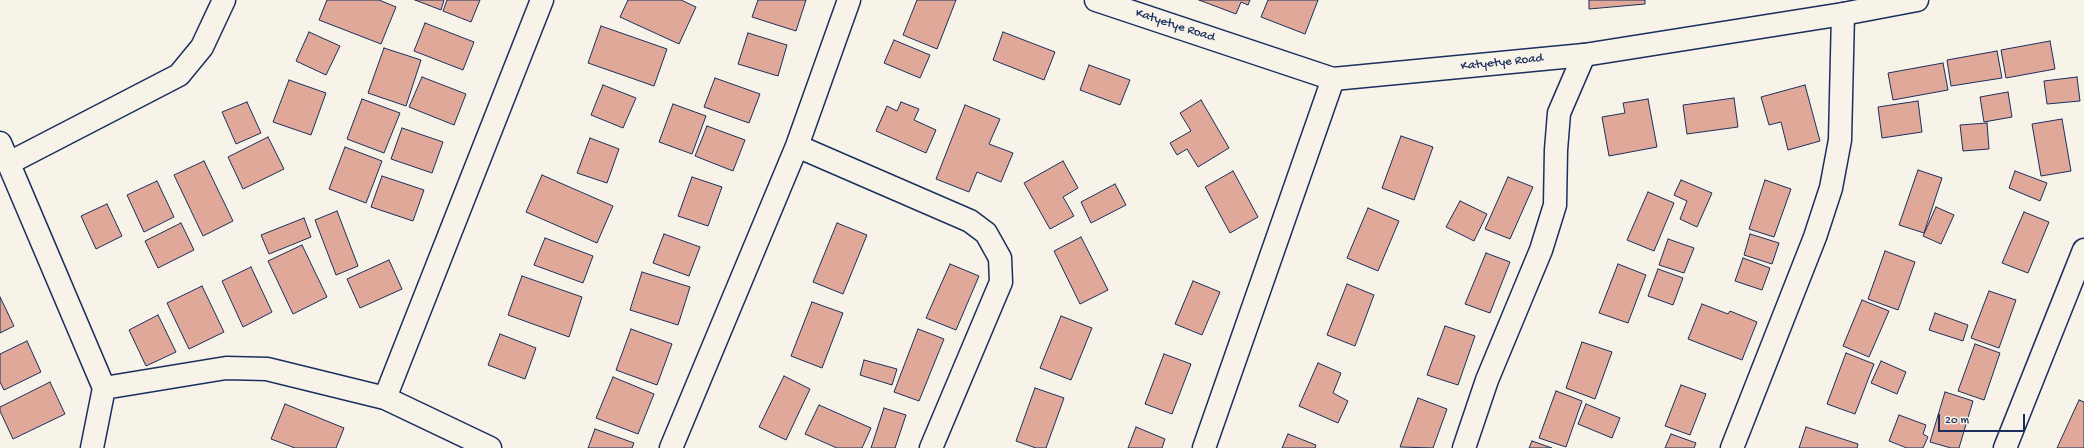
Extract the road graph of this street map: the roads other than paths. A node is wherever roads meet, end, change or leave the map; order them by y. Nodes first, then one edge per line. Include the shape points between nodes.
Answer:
1 (224, 0) edge
2 (542, 0) edge
3 (849, 0) edge
4 (1096, 0) edge
5 (1917, 0) edge
6 (1843, 14) junction
7 (1584, 55) junction
8 (1333, 79) junction
9 (0, 143) edge
10 (797, 146) junction
11 (9, 163) junction
12 (2084, 250) edge
13 (104, 388) junction
14 (385, 398) junction
15 (92, 448) edge
16 (490, 448) edge
17 (671, 448) edge
18 (931, 448) edge
19 (1204, 448) edge
20 (1464, 448) edge
21 (1732, 448) edge
22 (2005, 448) edge

1 - 11 street via 202,46 179,75
2 - 14 street
3 - 10 street
4 - 8 street, Katyetye Road
5 - 6 street, Katyetye Road
6 - 7 street, Katyetye Road
6 - 21 street via 1840,140 1831,188 1815,237
7 - 8 street, Katyetye Road
7 - 20 street via 1559,113 1555,206 1544,242 1487,380
8 - 19 street
9 - 11 street
10 - 17 street
10 - 18 street via 970,221 986,233 1000,258 1001,282
11 - 13 street
12 - 22 street
13 - 14 street via 226,368 240,368 267,369
13 - 15 street
14 - 16 street

